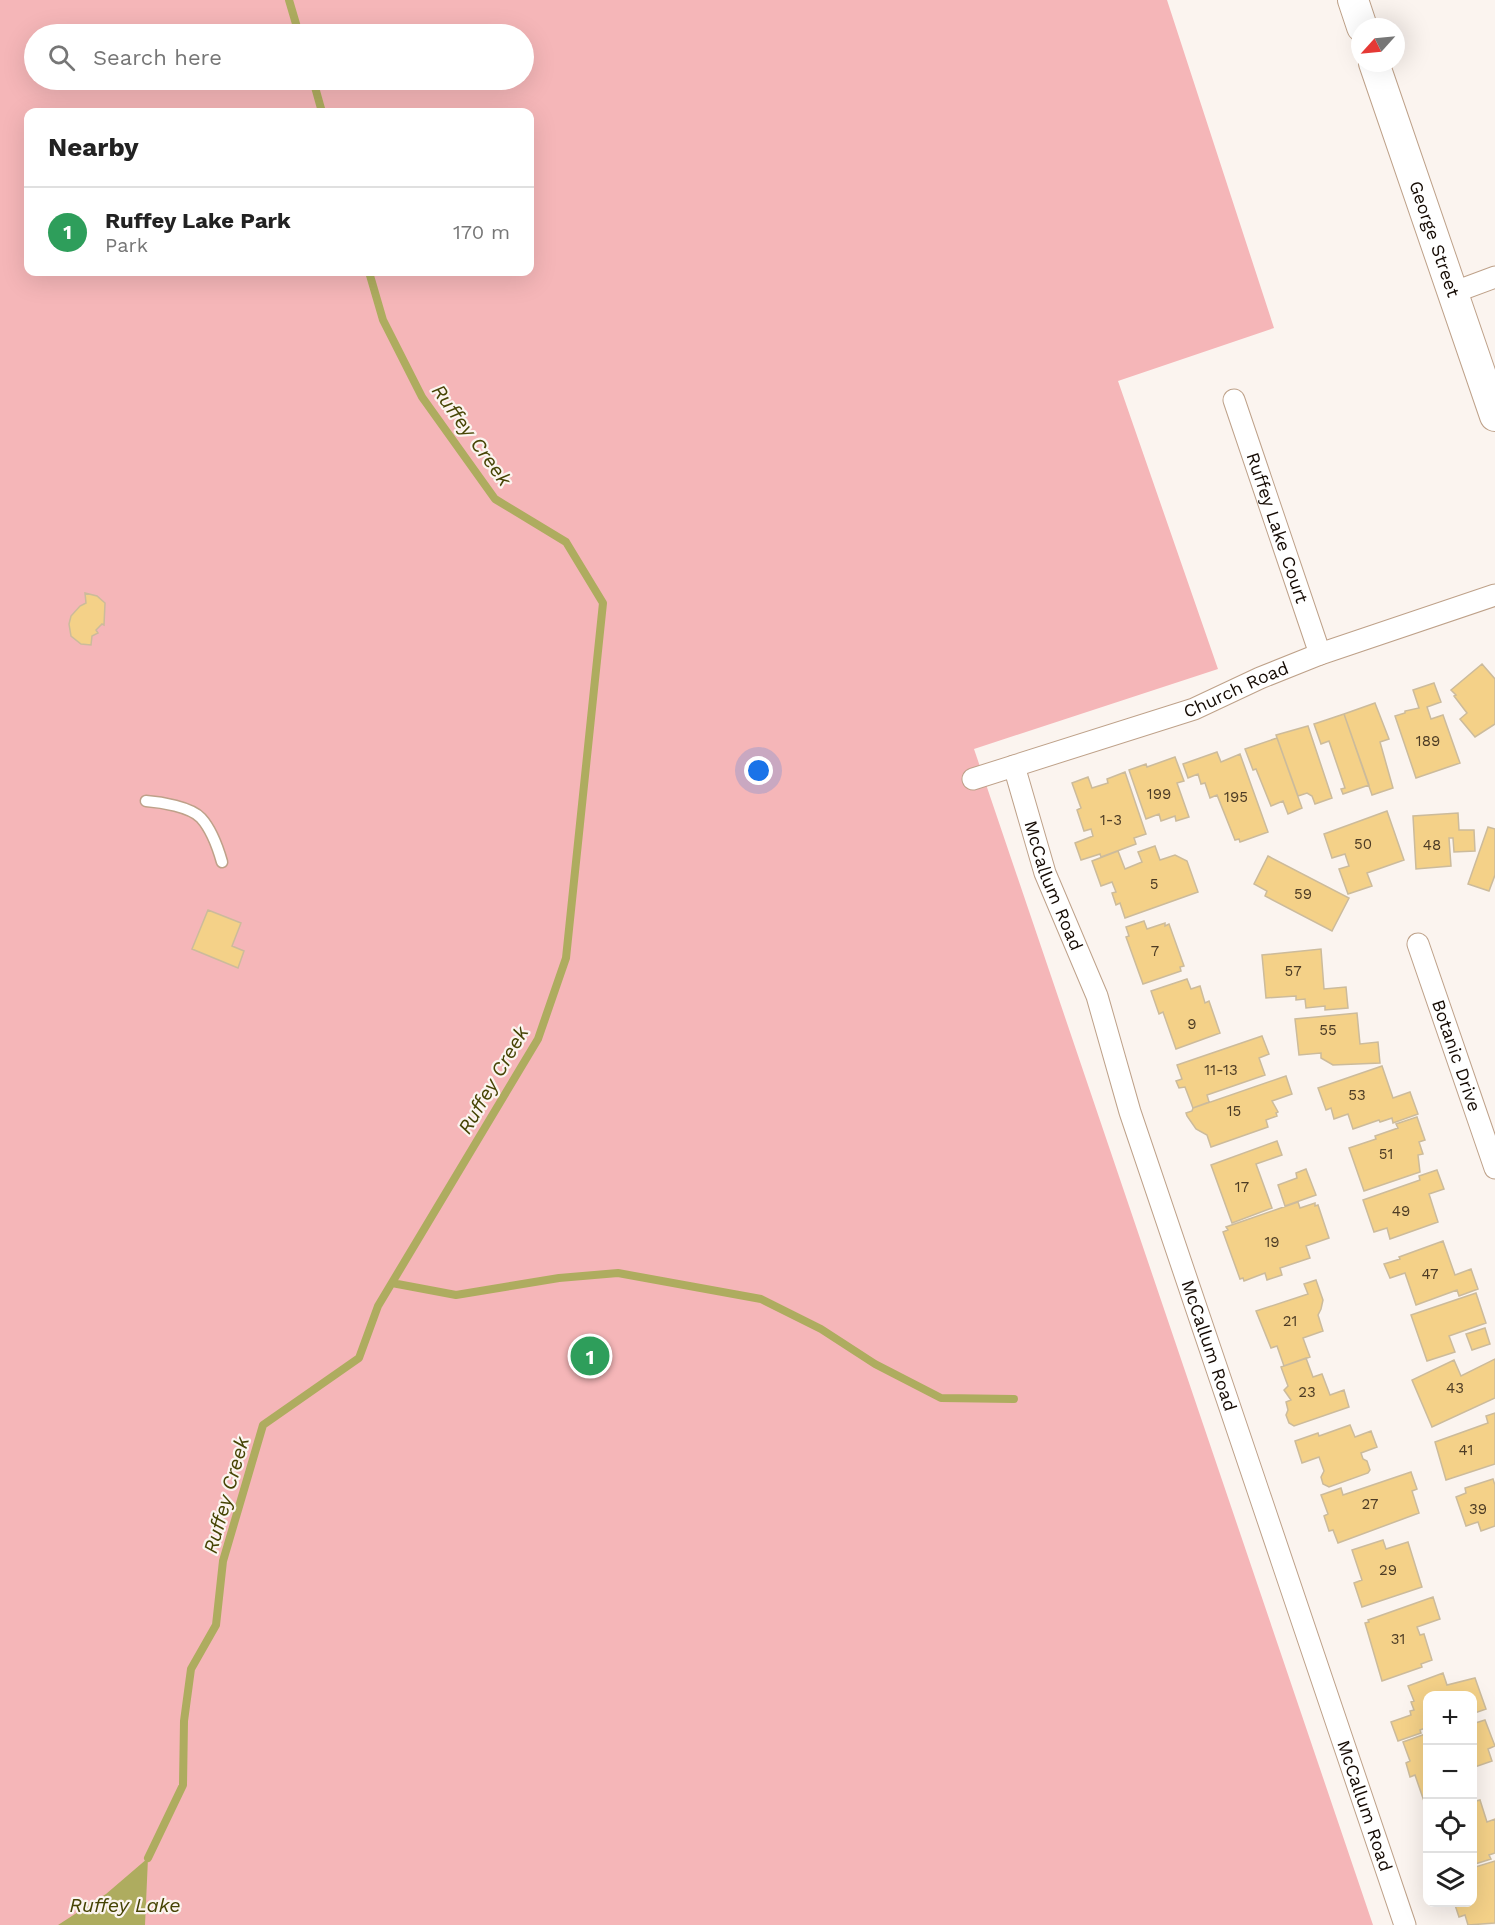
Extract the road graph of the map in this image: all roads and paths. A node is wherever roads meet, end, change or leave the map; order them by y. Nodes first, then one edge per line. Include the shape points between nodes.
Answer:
1 (1353, 0) edge
2 (1359, 18) edge
3 (1377, 72) edge
4 (1495, 277) edge
5 (1452, 293) junction
6 (1234, 400) dead end
7 (1495, 416) edge
8 (1495, 595) edge
9 (1320, 654) junction
10 (1014, 766) junction
11 (973, 779) dead end
12 (146, 801) dead end
13 (222, 862) dead end
14 (1418, 944) dead end
15 (1495, 1168) edge
16 (1405, 1925) edge

1 - 2 main road
3 - 5 main road, George Street
4 - 5 street
5 - 7 main road, George Street
6 - 9 street, Ruffey Lake Court
8 - 9 street, Church Road
9 - 10 street, Church Road via 1194,709
10 - 11 street, Church Road
10 - 16 street, McCallum Road via 1045,873 1097,996 1134,1124
12 - 13 lane via 170,803 200,817
14 - 15 street, Botanic Drive

